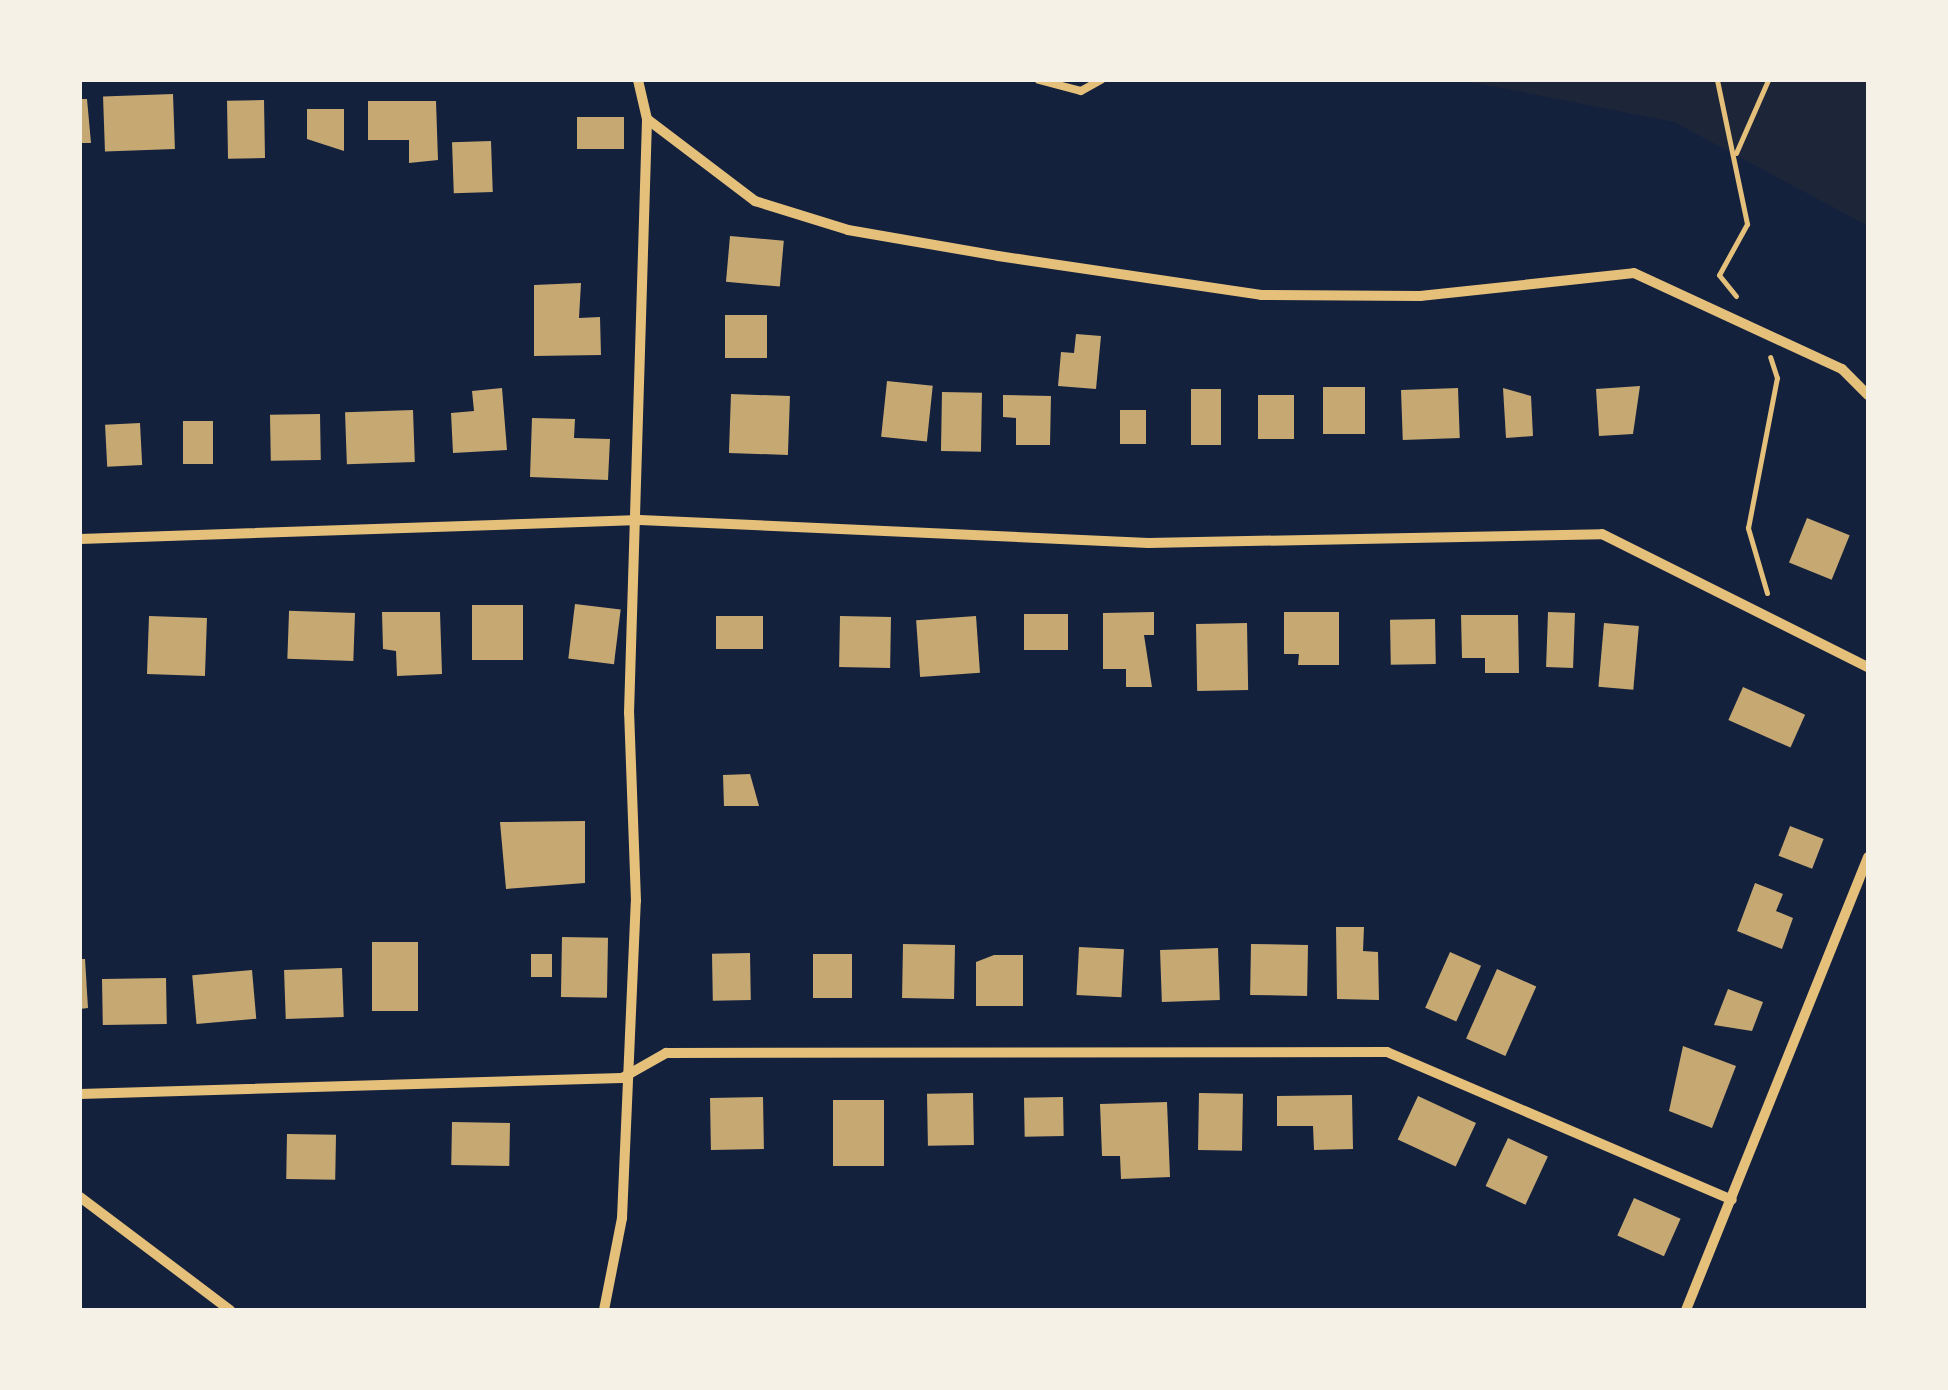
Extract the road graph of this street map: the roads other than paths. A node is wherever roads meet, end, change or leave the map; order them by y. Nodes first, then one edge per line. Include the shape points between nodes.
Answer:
1 (638, 80) edge
2 (1040, 80) edge
3 (1101, 80) edge
4 (647, 119) junction
5 (1868, 396) edge
6 (640, 520) junction
7 (80, 539) edge
8 (1868, 667) edge
9 (1868, 857) edge
10 (622, 1078) junction
11 (80, 1094) edge
12 (80, 1197) edge
13 (1732, 1200) junction
14 (230, 1310) edge
15 (604, 1310) edge
16 (1686, 1310) edge

1 - 4 street
2 - 3 lane via 1082,91
4 - 5 street via 754,201 848,230 1261,295 1420,296 1634,273 1842,369
4 - 6 street
6 - 7 street
6 - 8 street via 1148,542 1602,534
6 - 10 street via 629,713 636,901
9 - 13 street
10 - 11 street
10 - 13 street via 666,1052 1387,1052
10 - 15 street via 622,1218
12 - 14 street
13 - 16 street

